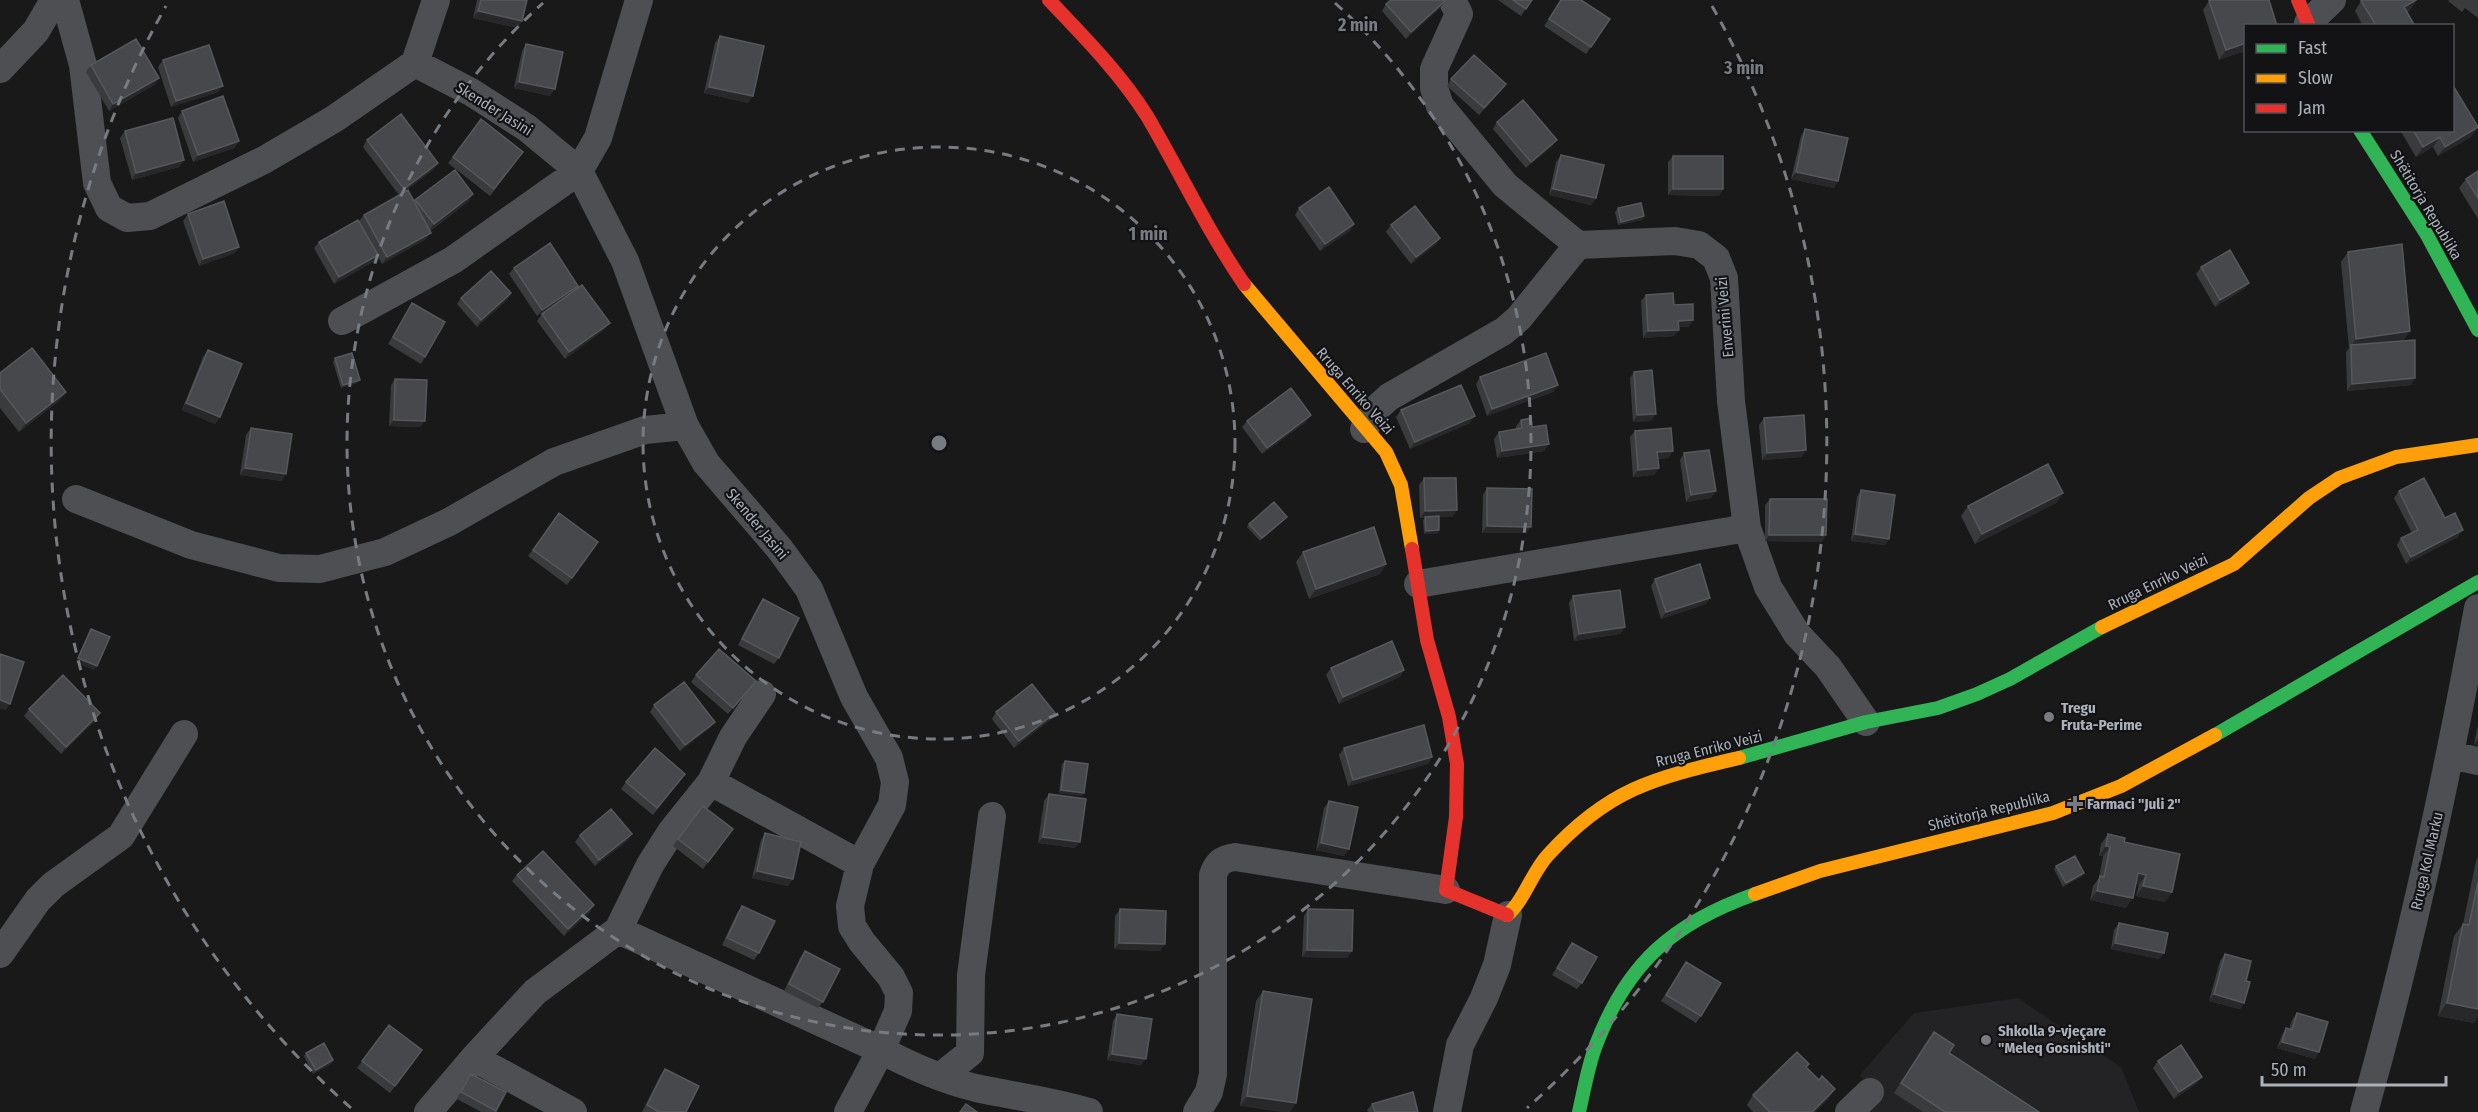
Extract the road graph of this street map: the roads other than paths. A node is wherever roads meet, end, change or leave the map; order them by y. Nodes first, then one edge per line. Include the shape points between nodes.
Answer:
1 (54, 0) edge
2 (65, 0) edge
3 (436, 0) edge
4 (639, 0) edge
5 (1049, 0) edge
6 (1452, 0) edge
7 (2332, 0) edge
8 (2305, 16) edge
9 (415, 63) junction
10 (0, 69) edge
11 (2362, 132) edge
12 (579, 171) junction
13 (1578, 245) junction
14 (342, 321) dead end
15 (2478, 330) edge
16 (685, 426) junction
17 (1364, 429) junction
18 (2478, 445) edge
19 (76, 499) dead end
20 (1747, 528) junction
21 (2478, 582) edge
22 (1418, 584) junction
23 (2478, 608) edge
24 (762, 694) dead end
25 (1866, 722) junction
26 (184, 734) dead end
27 (2465, 758) edge
28 (711, 782) junction
29 (992, 816) dead end
30 (860, 864) junction
31 (1446, 890) junction
32 (1508, 915) junction
33 (618, 930) junction
34 (0, 954) edge
35 (881, 1050) junction
36 (970, 1053) junction
37 (474, 1058) junction
38 (941, 1076) junction
39 (975, 1087) junction
40 (1870, 1092) dead end
41 (534, 1103) edge
42 (428, 1112) edge
43 (573, 1112) edge
44 (848, 1112) edge
45 (1089, 1112) edge
46 (1197, 1112) edge
47 (1447, 1112) edge
48 (1579, 1112) edge
49 (1849, 1112) edge
50 (2364, 1112) edge

1 - 10 street via 36,31
2 - 9 street via 83,65 97,183 109,208 127,218 150,216 264,160 334,119
3 - 9 street
4 - 12 street via 598,138
5 - 17 street, Rruga Enriko Veizi via 1104,58 1146,115 1210,233 1249,292
6 - 13 street via 1459,14 1457,22 1434,69 1434,88 1440,106 1505,185
7 - 8 street
9 - 12 street, Skender Jasini via 471,92 527,128
11 - 15 street, Shëtitorja Republika via 2427,236
12 - 14 street via 453,260
12 - 16 street, Skender Jasini via 625,261
13 - 17 street via 1504,331 1389,397
13 - 20 street, Enverini Veizi via 1675,241 1700,245 1716,258 1724,278 1731,401
16 - 19 street via 645,430 554,462 449,522 396,547 320,569 279,568 191,545
16 - 30 street, Skender Jasini via 706,463 809,589 854,697 889,758 895,782 892,805
17 - 22 street, Rruga Enriko Veizi via 1386,452 1401,485
18 - 25 street, Rruga Enriko Veizi via 2386,458 2352,470 2320,490 2234,564 2084,636 1977,694 1938,708
20 - 22 street
20 - 25 street, Enverini Veizi via 1768,586 1797,634 1828,667
21 - 48 street, Shëtitorja Republika via 2121,786 2053,813 1820,871 1727,904 1685,927 1649,954 1617,998 1595,1047
22 - 31 street, Rruga Enriko Veizi via 1456,764 1456,817
23 - 27 street, Rruga Kol Marku
24 - 28 street via 733,737
25 - 32 street, Rruga Enriko Veizi via 1772,750 1662,776 1618,795 1583,820 1546,857
26 - 34 street via 121,836 53,885
27 - 50 street, Rruga Kol Marku
28 - 30 street
28 - 33 street via 671,832
29 - 36 street via 971,975
30 - 35 street, Skender Jasini via 850,906 852,926 899,993 898,1011
31 - 32 street
31 - 46 street via 1235,857 1216,865 1213,1074 1209,1092
32 - 47 street via 1488,987 1460,1045
33 - 35 street
33 - 37 street via 535,992
35 - 38 street
35 - 44 street, Skender Jasini
36 - 38 street
36 - 39 street
37 - 41 street
37 - 42 street
38 - 39 street
39 - 45 street
40 - 49 street
41 - 43 street

